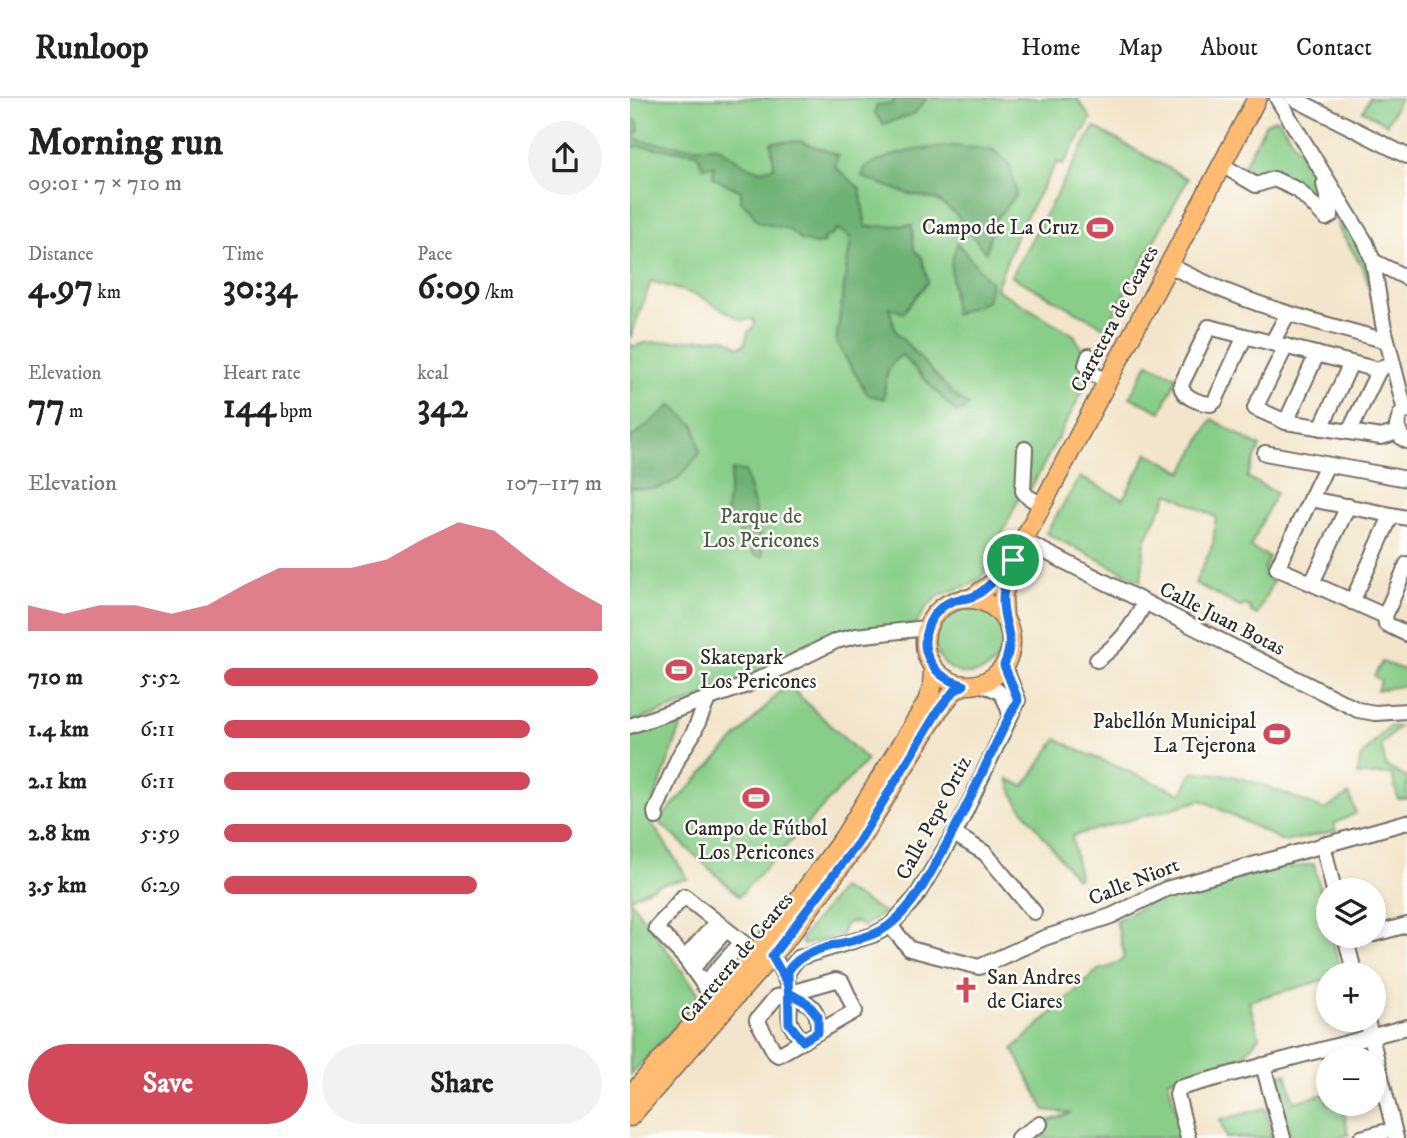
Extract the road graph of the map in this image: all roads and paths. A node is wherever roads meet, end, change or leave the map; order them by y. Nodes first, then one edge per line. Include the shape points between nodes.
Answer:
1 (1257, 98) edge
2 (1276, 98) edge
3 (1293, 98) edge
4 (1407, 156) edge
5 (1222, 165) junction
6 (1325, 179) junction
7 (1373, 261) junction
8 (1170, 265) junction
9 (1407, 278) edge
10 (1287, 315) junction
11 (1245, 336) junction
12 (1387, 341) junction
13 (1279, 344) junction
14 (1317, 354) junction
15 (1090, 356) dead end
16 (1392, 362) junction
17 (1351, 363) junction
18 (1378, 370) junction
19 (1108, 381) junction
20 (1406, 410) edge
21 (1286, 422) junction
22 (1321, 428) junction
23 (1349, 432) junction
24 (1402, 437) edge
25 (1024, 449) dead end
26 (1265, 453) dead end
27 (1327, 465) junction
28 (1407, 479) edge
29 (1310, 499) junction
30 (1043, 505) junction
31 (1348, 506) junction
32 (1391, 516) junction
33 (1407, 518) edge
34 (1024, 541) junction
35 (1013, 560) junction
36 (1407, 564) edge
37 (1312, 583) junction
38 (970, 599) junction
39 (1352, 602) junction
40 (1144, 604) junction
41 (1004, 616) junction
42 (1385, 617) junction
43 (922, 629) junction
44 (1407, 634) edge
45 (1097, 660) dead end
46 (1004, 665) junction
47 (933, 667) junction
48 (971, 684) junction
49 (708, 699) junction
50 (1407, 710) edge
51 (1010, 714) junction
52 (630, 726) edge
53 (656, 817) dead end
54 (1407, 822) edge
55 (954, 834) junction
56 (1323, 844) junction
57 (1331, 878) edge
58 (1034, 912) dead end
59 (1407, 925) edge
60 (890, 926) junction
61 (1386, 931) edge
62 (788, 937) junction
63 (741, 940) junction
64 (802, 956) junction
65 (695, 972) junction
66 (788, 988) junction
67 (715, 1001) junction
68 (1407, 1027) edge
69 (818, 1032) junction
70 (1370, 1032) edge
71 (1371, 1037) junction
72 (803, 1041) junction
73 (1263, 1065) junction
74 (638, 1097) edge
75 (630, 1117) edge
76 (630, 1124) edge
77 (1040, 1124) dead end
78 (1390, 1135) edge
79 (1018, 1138) edge
80 (1188, 1138) edge
81 (1283, 1138) edge
82 (1360, 1138) edge

1 - 5 main road, Carretera de Ceares
2 - 6 street
3 - 4 street
5 - 6 street via 1256,185 1274,179 1298,190 1326,218 1331,212
5 - 8 main road, Carretera de Ceares
6 - 7 street
7 - 9 street
7 - 12 street
8 - 10 street
8 - 19 main road, Carretera de Ceares
10 - 12 street
10 - 13 street
11 - 11 street via 1209,327 1181,391 1211,404 1215,401
11 - 13 street
12 - 16 street
13 - 14 street
13 - 21 street via 1255,408
14 - 17 street
14 - 21 street
15 - 19 street via 1086,365 1091,373
16 - 18 street
16 - 20 street
17 - 18 street
17 - 22 street
18 - 23 street
19 - 30 main road, Carretera de Ceares
20 - 24 street via 1397,420
21 - 22 street
22 - 23 street
23 - 24 street
25 - 30 street via 1023,491
26 - 27 street
27 - 28 street
27 - 29 street
29 - 31 street
29 - 37 street via 1277,568
30 - 34 main road, Carretera de Ceares
31 - 32 street
31 - 37 street
32 - 33 street
32 - 39 street
34 - 35 main road, Carretera de Ceares
34 - 40 street, Calle Juan Botas
35 - 38 main road, Carretera de Ceares
35 - 41 main road, Carretera de Ceares via 1003,596
36 - 42 street
37 - 39 street
38 - 41 main road
38 - 43 main road via 941,607
39 - 42 street
40 - 45 street via 1123,638
40 - 50 street, Calle Juan Botas via 1358,710
41 - 46 main road via 1011,639
42 - 44 street via 1386,624
43 - 47 main road
43 - 49 street via 836,641
46 - 48 main road
46 - 51 street, Calle Pepe Ortiz via 1023,701
47 - 48 main road via 952,682
47 - 63 main road, Carretera de Ceares via 926,704 844,837 781,923
48 - 51 street via 1001,692
48 - 62 main road, Carretera de Ceares via 953,692 938,711 858,843
49 - 52 street
49 - 53 street via 679,756
51 - 55 street, Calle Pepe Ortiz
54 - 56 street, Calle Niort
55 - 58 street via 985,853
55 - 60 street, Calle Pepe Ortiz via 916,897
56 - 57 street
56 - 60 street, Calle Niort via 1166,889 1111,916 1044,938 979,967 911,949
59 - 61 street
60 - 64 street, Calle Pepe Ortiz
62 - 63 main road, Carretera de Ceares
62 - 64 street via 791,951
63 - 65 street
63 - 65 street
63 - 65 street via 684,897 656,928
63 - 66 street
63 - 67 main road, Carretera de Ceares
63 - 74 main road, Carretera de Ceares
64 - 66 street via 788,971
65 - 67 street
66 - 69 street via 814,1009
66 - 69 street via 842,982 855,1011
66 - 72 street via 789,1023
66 - 72 street via 757,1020 778,1055
67 - 74 main road, Carretera de Ceares
68 - 71 street
69 - 72 street
70 - 71 street
71 - 73 street
71 - 78 street
73 - 80 street via 1179,1088
73 - 81 street
74 - 75 main road, Carretera de Ceares
74 - 76 street
77 - 79 street
78 - 82 street

